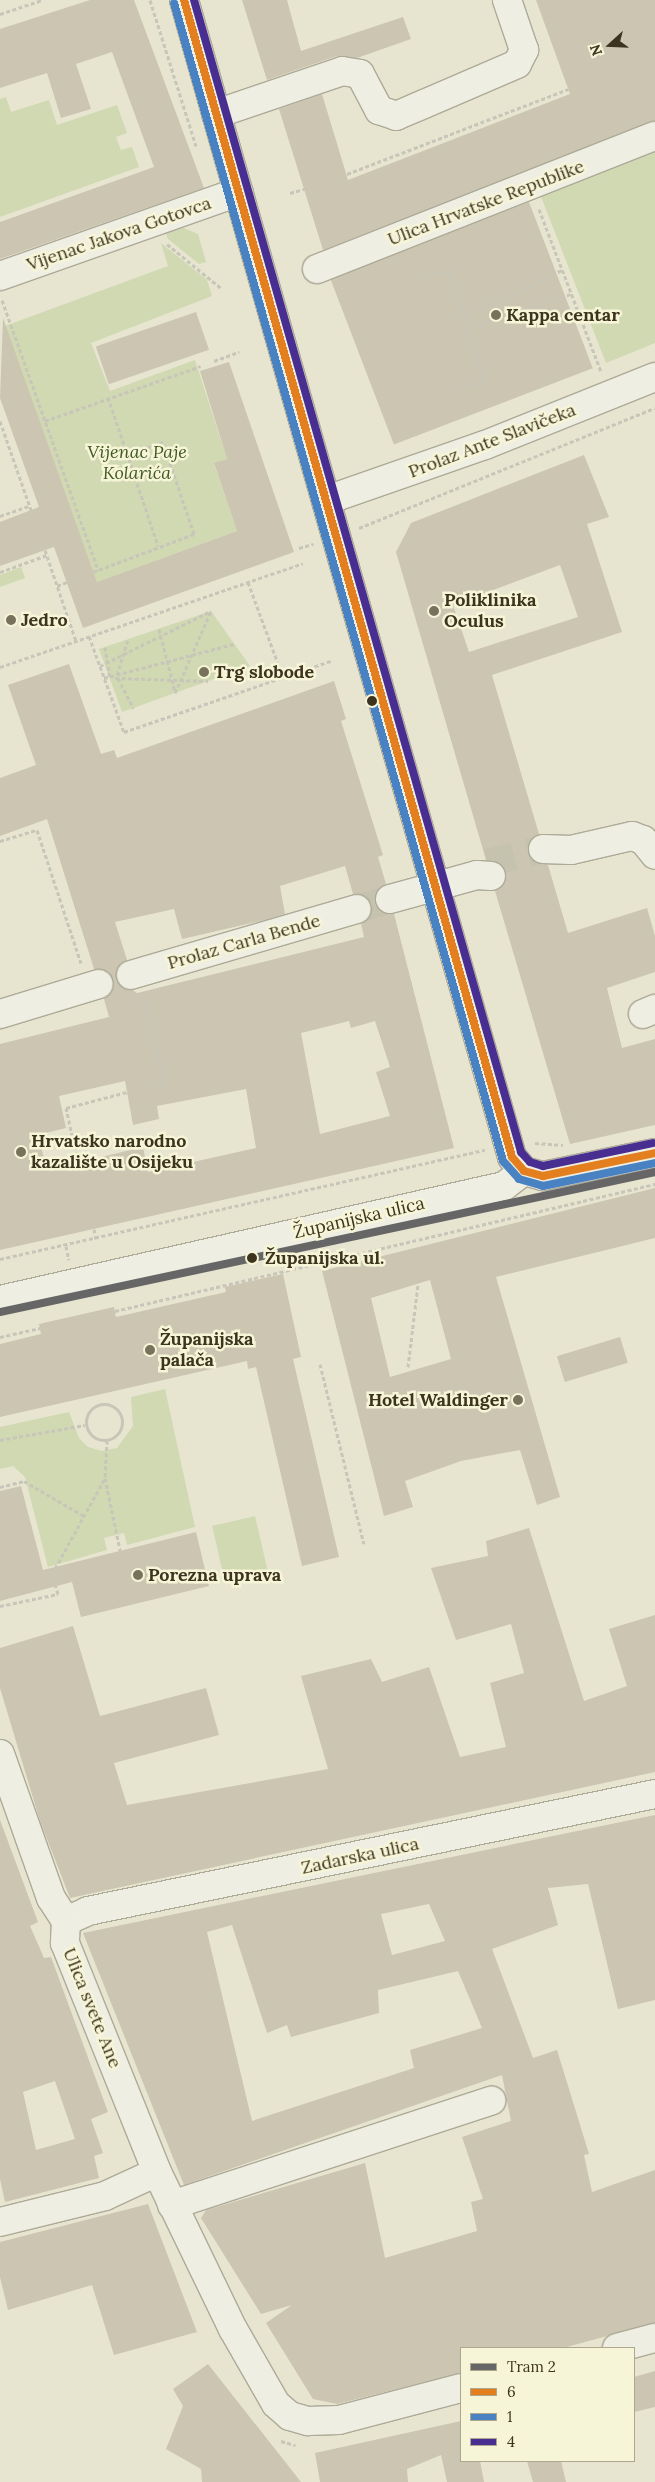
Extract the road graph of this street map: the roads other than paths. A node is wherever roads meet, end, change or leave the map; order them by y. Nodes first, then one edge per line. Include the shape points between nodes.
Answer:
1 (184, 0) edge
2 (507, 0) edge
3 (216, 114) junction
4 (655, 136) edge
5 (239, 192) junction
6 (317, 269) dead end
7 (0, 276) edge
8 (655, 378) edge
9 (327, 500) junction
10 (655, 855) edge
11 (545, 856) tunnel mouth
12 (485, 871) tunnel mouth
13 (437, 886) junction
14 (390, 899) tunnel mouth
15 (357, 909) tunnel mouth
16 (90, 975) road end
17 (136, 984) road end
18 (0, 1014) edge
19 (655, 1153) edge
20 (524, 1172) junction
21 (0, 1300) edge
22 (0, 1754) edge
23 (655, 1794) edge
24 (66, 1921) junction
25 (492, 2101) dead end
26 (157, 2172) junction
27 (172, 2205) junction
28 (0, 2222) edge
29 (655, 2338) edge
30 (621, 2347) edge
31 (460, 2388) edge

1 - 3 street
2 - 3 street via 524,50 517,64 396,116 379,110 360,74 342,71
3 - 5 street
4 - 6 street, Ulica Hrvatske Republike
5 - 7 street, Vijenac Jakova Gotovca
5 - 9 street
8 - 9 street, Prolaz Ante Slavičeka via 485,445
9 - 13 street
10 - 11 street via 643,840 632,836
12 - 13 street
13 - 14 street
13 - 20 street via 508,1146 516,1166
15 - 17 street, Prolaz Carla Bende
16 - 18 street
19 - 20 street via 544,1176
20 - 21 street, Županijska ulica via 504,1186
22 - 24 street via 51,1898
23 - 24 street, Zadarska ulica via 88,1911
24 - 26 street, Ulica svete Ane via 65,1943
25 - 27 street
26 - 27 street, Ulica svete Ane
26 - 28 street via 105,2196
27 - 31 street, Ulica svete Ane via 263,2384 290,2416 308,2421 339,2420
29 - 30 street

